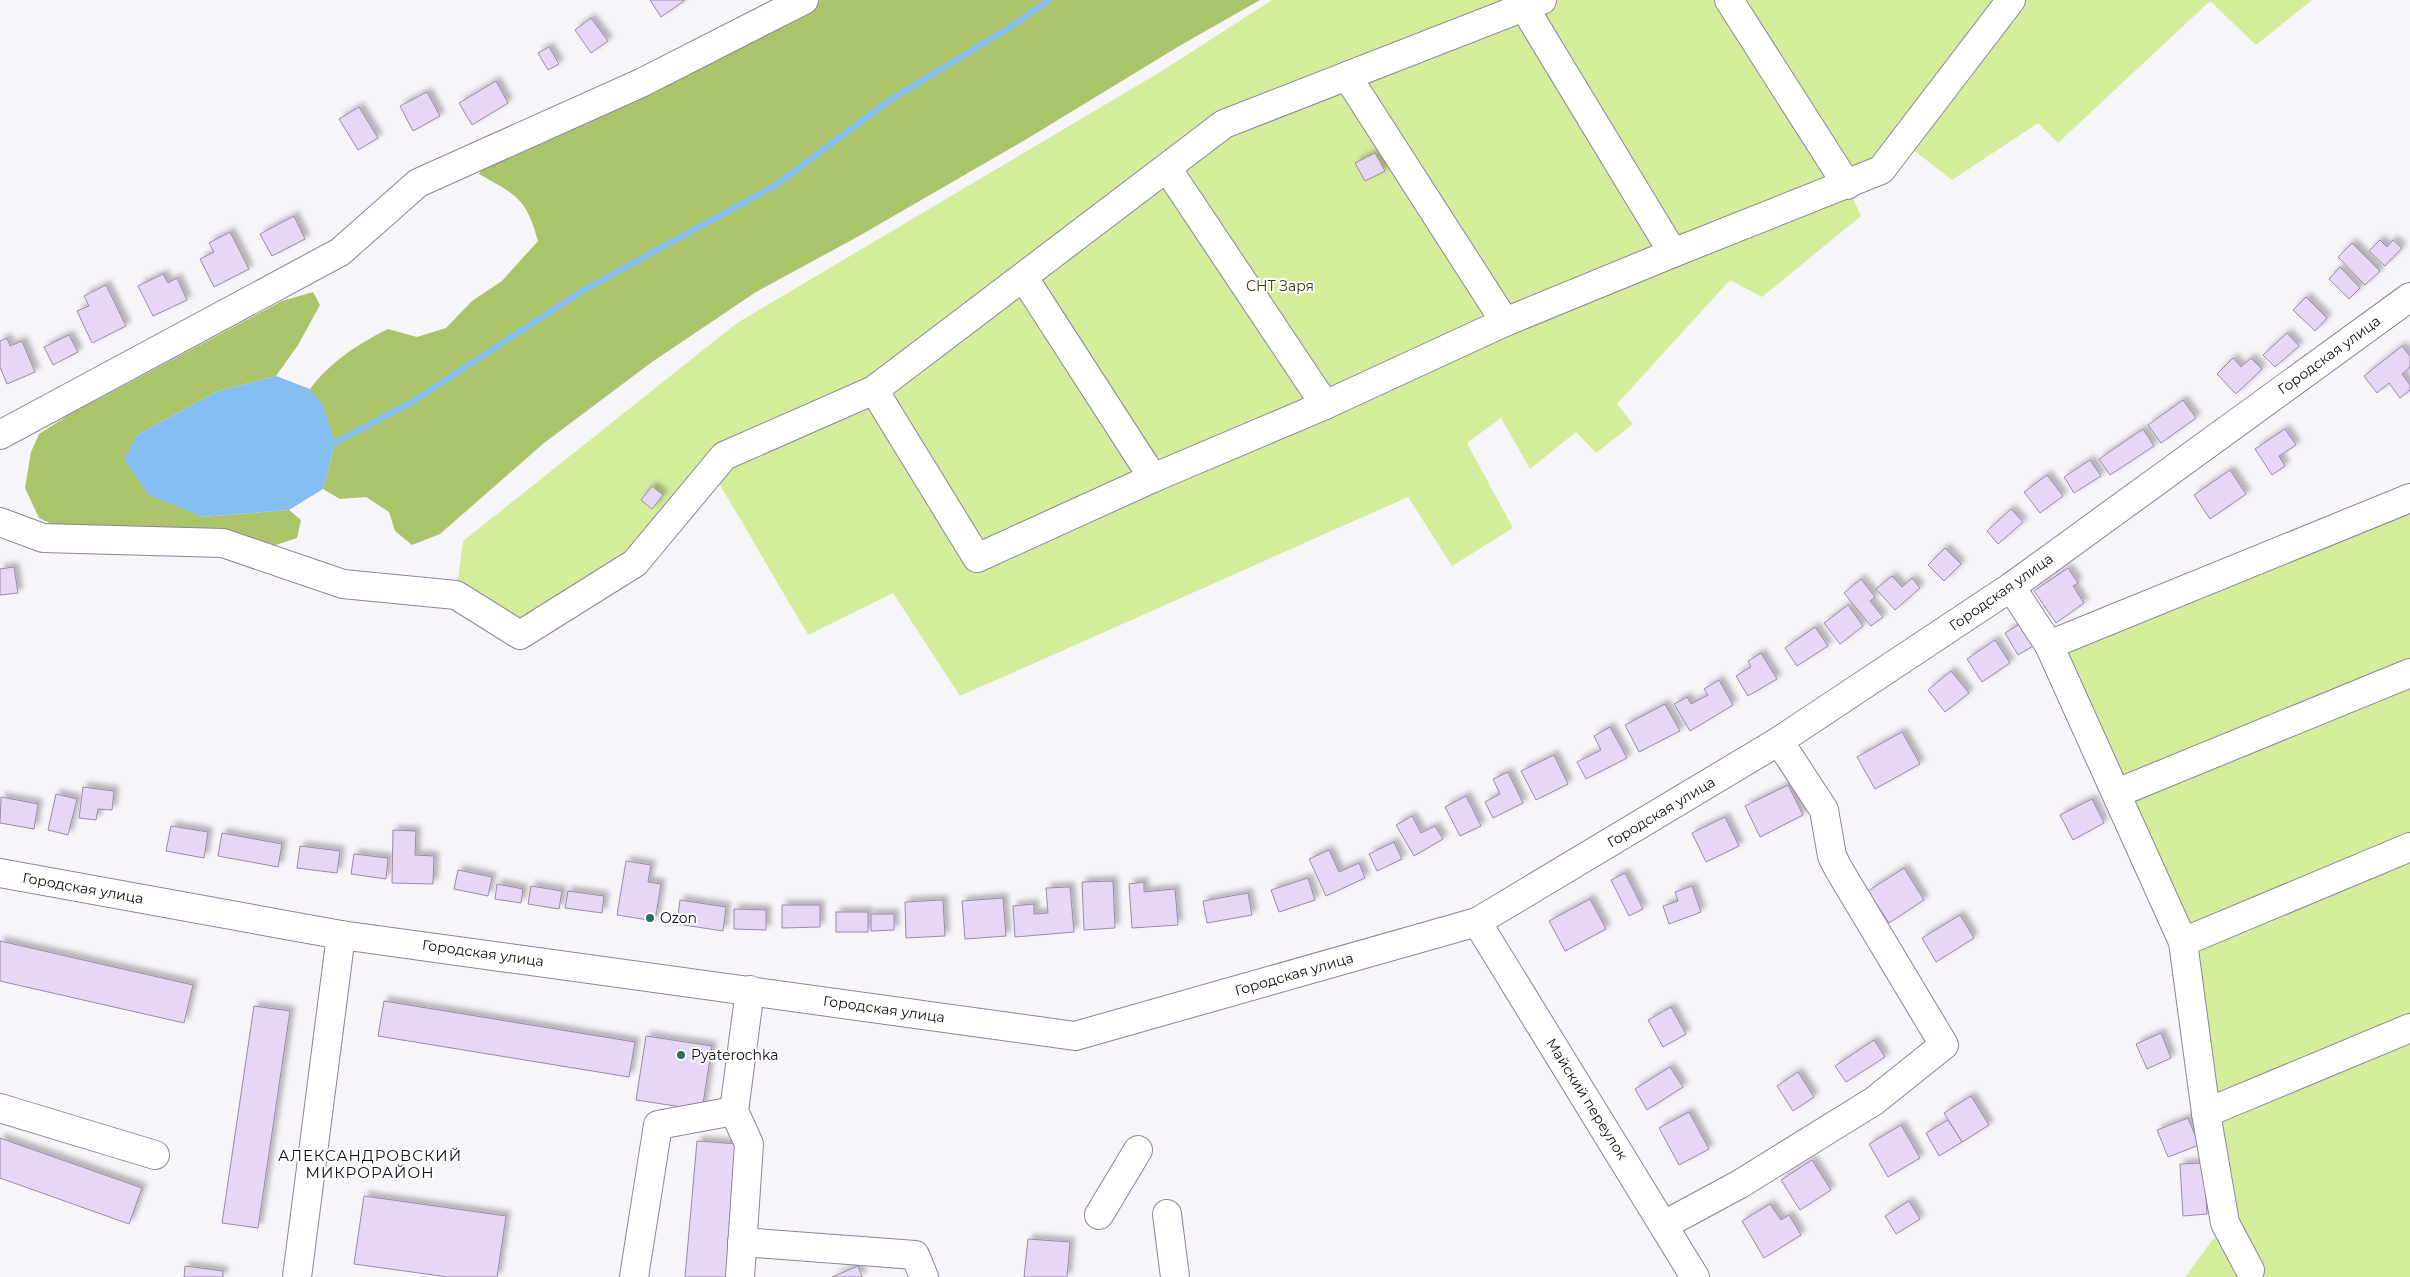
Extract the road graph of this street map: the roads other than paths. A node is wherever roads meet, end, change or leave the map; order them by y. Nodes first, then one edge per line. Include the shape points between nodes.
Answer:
1 (804, 0) edge
2 (1729, 0) edge
3 (2011, 0) edge
4 (1533, 4) edge
5 (1347, 76) junction
6 (1167, 168) junction
7 (1847, 185) junction
8 (1673, 253) junction
9 (1024, 278) junction
10 (2410, 297) edge
11 (1505, 322) junction
12 (874, 390) junction
13 (1325, 405) junction
14 (0, 434) edge
15 (1153, 478) junction
16 (2410, 498) edge
17 (0, 522) edge
18 (2011, 587) junction
19 (2050, 645) junction
20 (2410, 673) edge
21 (1779, 741) junction
22 (2117, 793) junction
23 (2410, 847) edge
24 (0, 873) edge
25 (1477, 922) junction
26 (341, 935) junction
27 (2183, 942) junction
28 (750, 990) junction
29 (2410, 1028) edge
30 (0, 1108) edge
31 (734, 1111) junction
32 (2206, 1113) junction
33 (1138, 1150) dead end
34 (155, 1155) dead end
35 (1099, 1214) dead end
36 (1168, 1214) dead end
37 (1664, 1225) junction
38 (742, 1242) junction
39 (2250, 1270) dead end
40 (297, 1277) edge
41 (634, 1277) edge
42 (740, 1277) edge
43 (924, 1277) edge
44 (1175, 1277) edge
45 (1695, 1277) edge

1 - 14 street via 641,83 418,183 340,252
2 - 7 street
3 - 7 street via 1881,170
4 - 5 street
4 - 8 street
5 - 6 street via 1224,124
5 - 11 street
6 - 9 street
6 - 13 street
7 - 8 street
8 - 11 street
9 - 12 street
9 - 15 street
10 - 18 street, Городская улица
11 - 13 street
12 - 15 street via 977,558
12 - 17 street via 724,456 635,563 520,635 456,595 343,584 223,543 43,538
13 - 15 street
16 - 19 street
18 - 19 street
18 - 21 street, Городская улица
19 - 22 street
20 - 22 street
21 - 25 street, Городская улица
21 - 37 street via 1824,810 1832,856 1838,868 1944,1045 1874,1101 1740,1184
22 - 27 street
23 - 27 street
24 - 26 street, Городская улица
25 - 28 street, Городская улица via 1075,1036
25 - 37 street, Майский переулок
26 - 28 street, Городская улица
26 - 40 street
27 - 32 street
28 - 31 street
29 - 32 street
30 - 34 street
31 - 38 street via 749,1144
31 - 41 street via 658,1125
32 - 39 street via 2225,1223
33 - 35 street
36 - 44 street
37 - 45 street, Майский переулок
38 - 42 street
38 - 43 street via 915,1255

